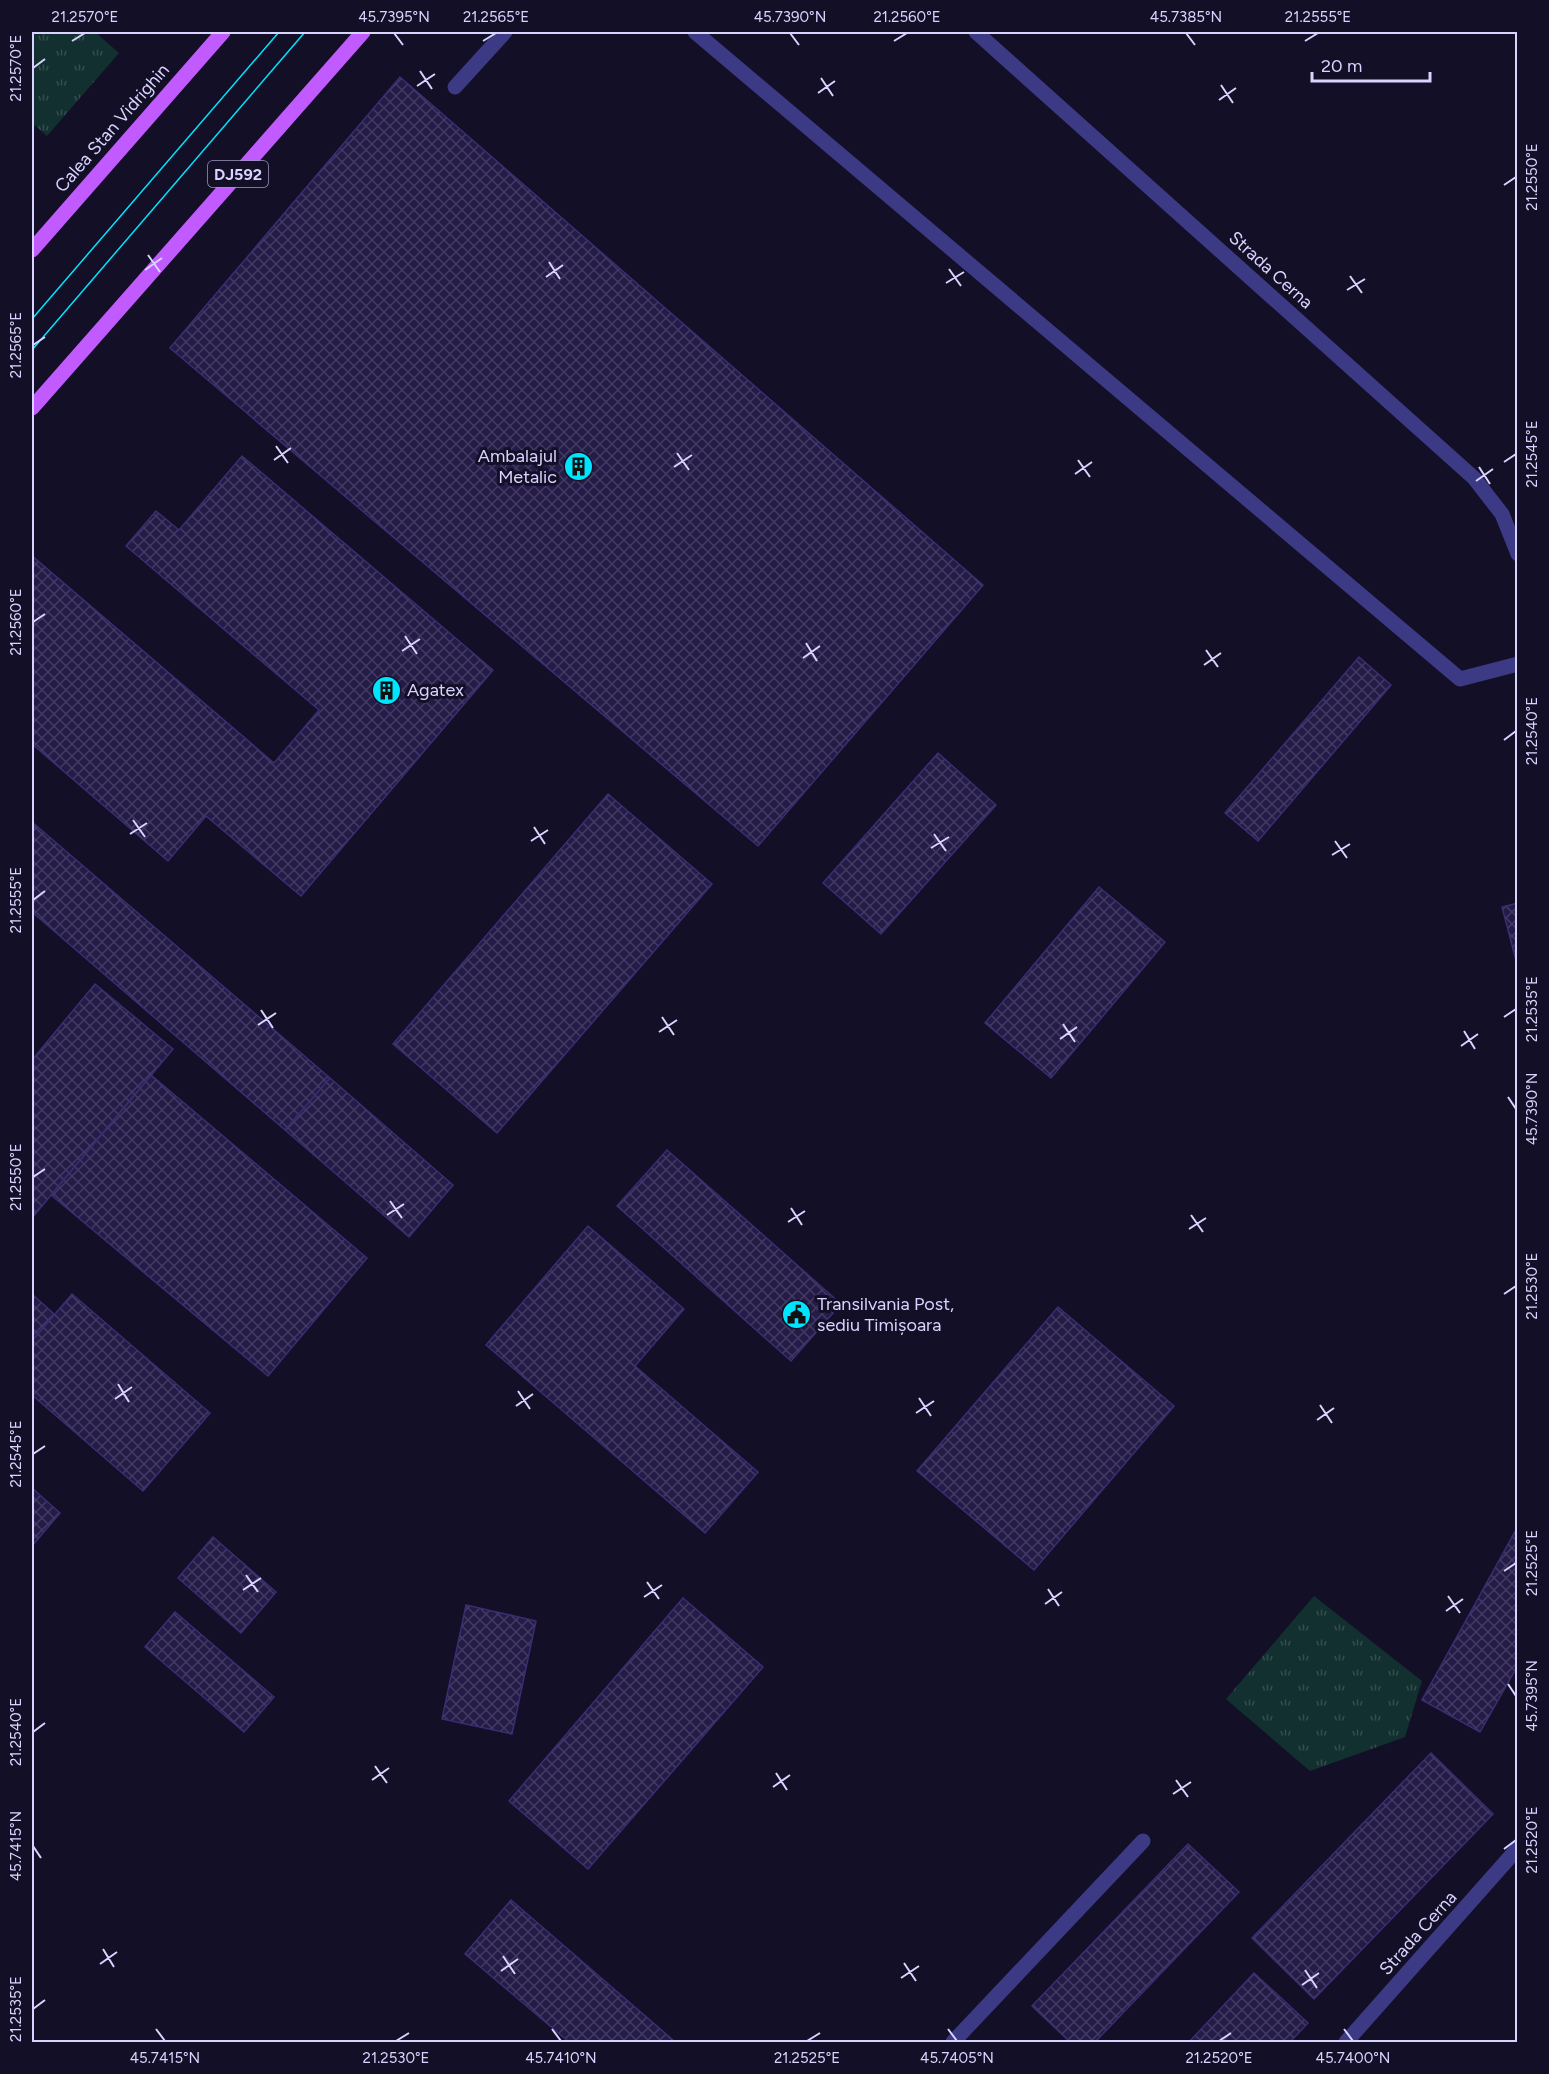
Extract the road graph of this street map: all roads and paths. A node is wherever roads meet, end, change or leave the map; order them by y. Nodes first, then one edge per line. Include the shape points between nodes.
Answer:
1 (223, 32) edge
2 (363, 32) edge
3 (505, 32) edge
4 (695, 32) edge
5 (976, 32) edge
6 (455, 87) dead end
7 (32, 250) edge
8 (32, 408) edge
9 (1518, 554) edge
10 (1518, 664) edge
11 (1143, 1842) dead end
12 (1518, 1848) edge
13 (952, 2043) edge
14 (1346, 2043) edge

1 - 7 main road, Calea Stan Vidrighin
2 - 8 main road, DJ592
3 - 6 street
4 - 10 street via 1460,679
5 - 9 street, Strada Cerna via 1474,478 1502,514
11 - 13 street
12 - 14 street, Strada Cerna

